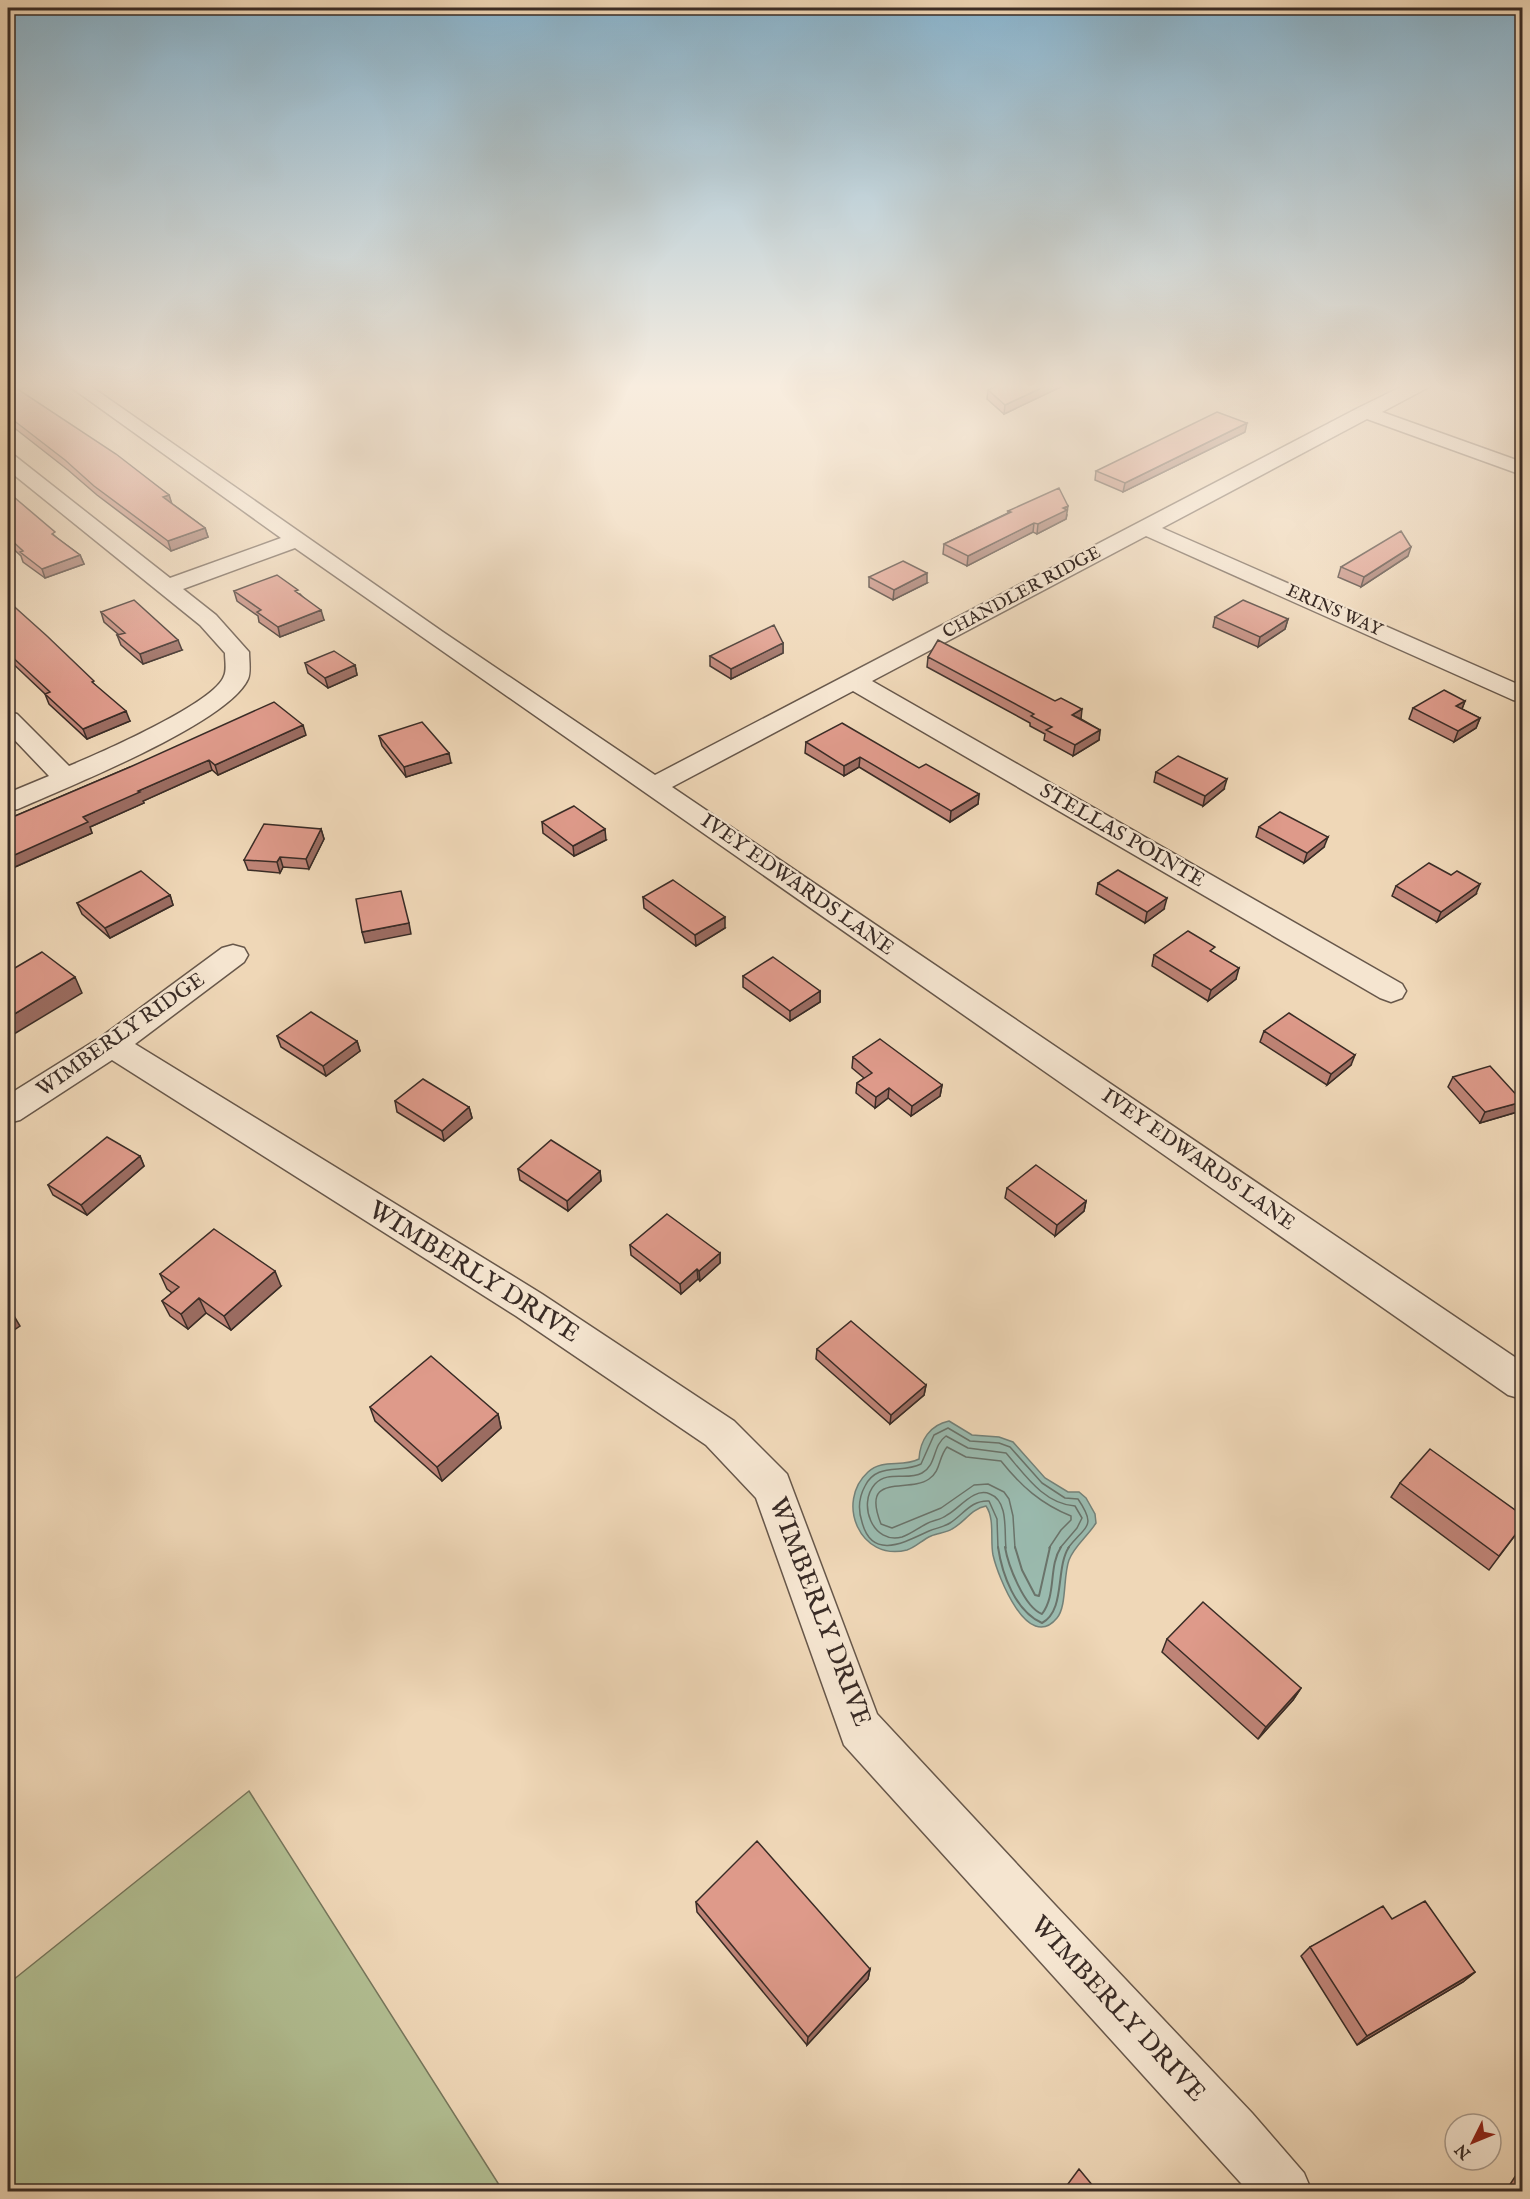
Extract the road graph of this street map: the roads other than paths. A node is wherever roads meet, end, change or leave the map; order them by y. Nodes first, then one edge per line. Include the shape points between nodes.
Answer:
1 (40, 486) edge
2 (220, 486) edge
3 (1225, 486) edge
4 (1145, 528) junction
5 (288, 533) junction
6 (158, 580) junction
7 (236, 680) junction
8 (852, 681) junction
9 (262, 683) dead end
10 (1522, 695) edge
11 (8, 718) edge
12 (65, 777) junction
13 (654, 786) junction
14 (8, 803) edge
15 (233, 955) dead end
16 (1390, 991) dead end
17 (112, 1045) junction
18 (8, 1111) edge
19 (1522, 1383) edge
20 (1285, 2192) edge

1 - 6 street
2 - 5 street, IVEY EDWARDS LANE
3 - 4 street, CHANDLER RIDGE
4 - 8 street, CHANDLER RIDGE
4 - 10 street, ERINS WAY
5 - 6 street
5 - 13 street, IVEY EDWARDS LANE
6 - 7 street via 208,620 237,652
7 - 9 street
7 - 12 street via 222,697 167,731
8 - 13 street, CHANDLER RIDGE
8 - 16 street, STELLAS POINTE
11 - 12 street
12 - 14 street
13 - 19 street, IVEY EDWARDS LANE
15 - 17 street, WIMBERLY RIDGE
17 - 18 street, WIMBERLY RIDGE
17 - 20 street, WIMBERLY DRIVE via 529,1305 720,1433 773,1487 860,1729

